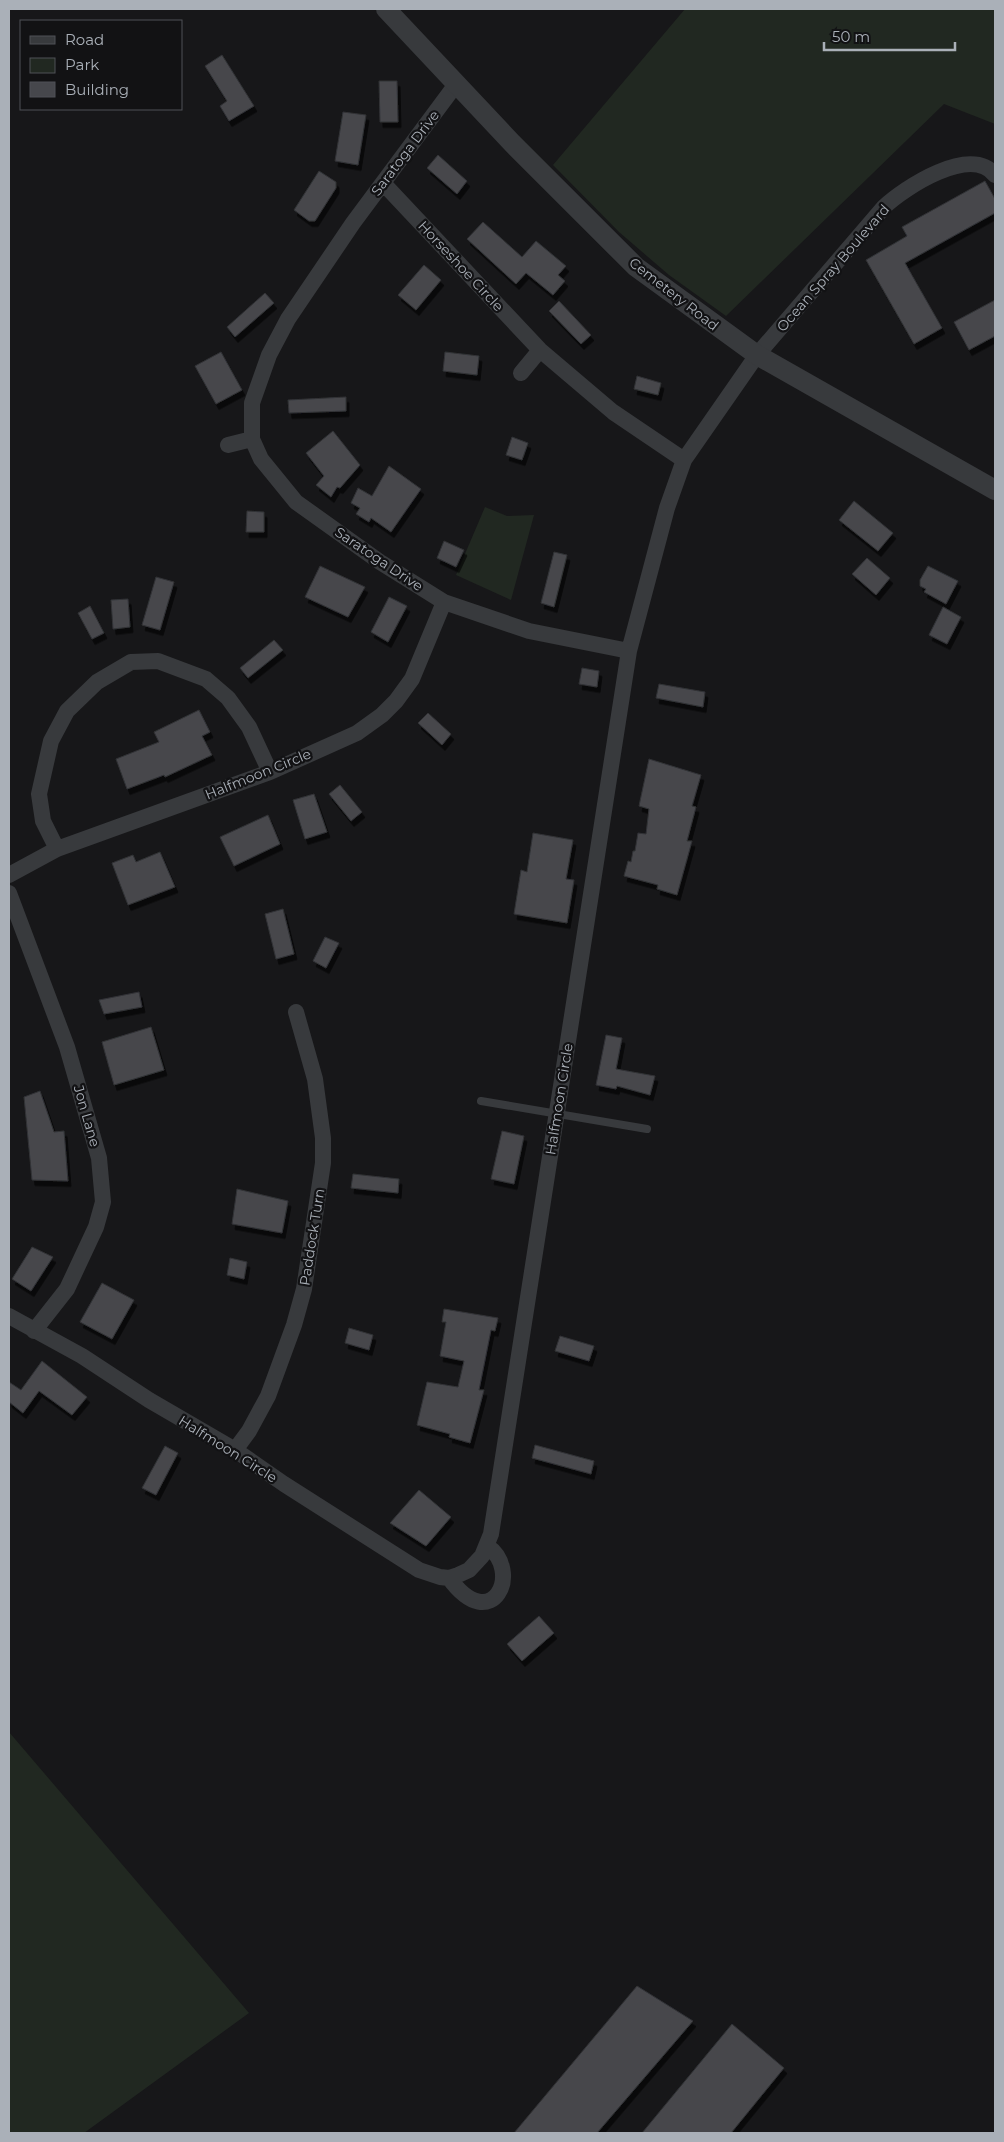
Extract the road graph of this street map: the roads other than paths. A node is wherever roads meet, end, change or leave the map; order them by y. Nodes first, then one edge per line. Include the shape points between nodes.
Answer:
1 (386, 9) edge
2 (457, 83) junction
3 (995, 175) edge
4 (383, 183) junction
5 (540, 350) junction
6 (757, 355) junction
7 (521, 374) dead end
8 (252, 440) junction
9 (228, 445) dead end
10 (684, 460) junction
11 (995, 490) edge
12 (444, 602) junction
13 (629, 651) junction
14 (270, 772) junction
15 (57, 849) junction
16 (9, 875) edge
17 (9, 893) edge
18 (296, 1012) dead end
19 (481, 1101) dead end
20 (557, 1115) junction
21 (648, 1129) dead end
22 (9, 1316) edge
23 (34, 1331) junction
24 (235, 1450) junction
25 (487, 1546) junction
26 (449, 1578) junction

1 - 2 street, Cemetery Road
2 - 4 street, Saratoga Drive
2 - 6 street, Cemetery Road via 636,267
3 - 6 street, Ocean Spray Boulevard via 980,164 950,168 898,193
4 - 5 street, Horseshoe Circle
4 - 8 street, Saratoga Drive via 288,319 269,355 252,403
5 - 7 street
5 - 10 street, Horseshoe Circle via 613,412
6 - 10 street
6 - 11 street, Cemetery Road
8 - 9 street
8 - 12 street, Saratoga Drive via 261,459 296,502 380,562
10 - 13 street via 667,508
12 - 13 street, Saratoga Drive via 529,631
12 - 14 street, Halfmoon Circle via 412,679 382,715 357,733
13 - 20 street, Halfmoon Circle
14 - 15 street, Halfmoon Circle
14 - 15 street via 250,727 228,698 206,679 158,661 131,662 97,682 67,711 51,741 39,794 43,821
15 - 16 street, Halfmoon Circle
17 - 23 street, Jon Lane via 67,1047 99,1158 103,1202 96,1227 67,1289
18 - 24 street, Paddock Turn via 315,1079 323,1163 304,1289 294,1325 268,1396
19 - 20 lane
20 - 21 lane
20 - 25 street, Halfmoon Circle
22 - 23 street, Halfmoon Circle
23 - 24 street, Halfmoon Circle via 82,1356
24 - 26 street, Halfmoon Circle via 398,1558 419,1570
25 - 26 street, Halfmoon Circle via 469,1570
25 - 26 street via 497,1555 502,1568 502,1589 492,1601 475,1601 463,1595

